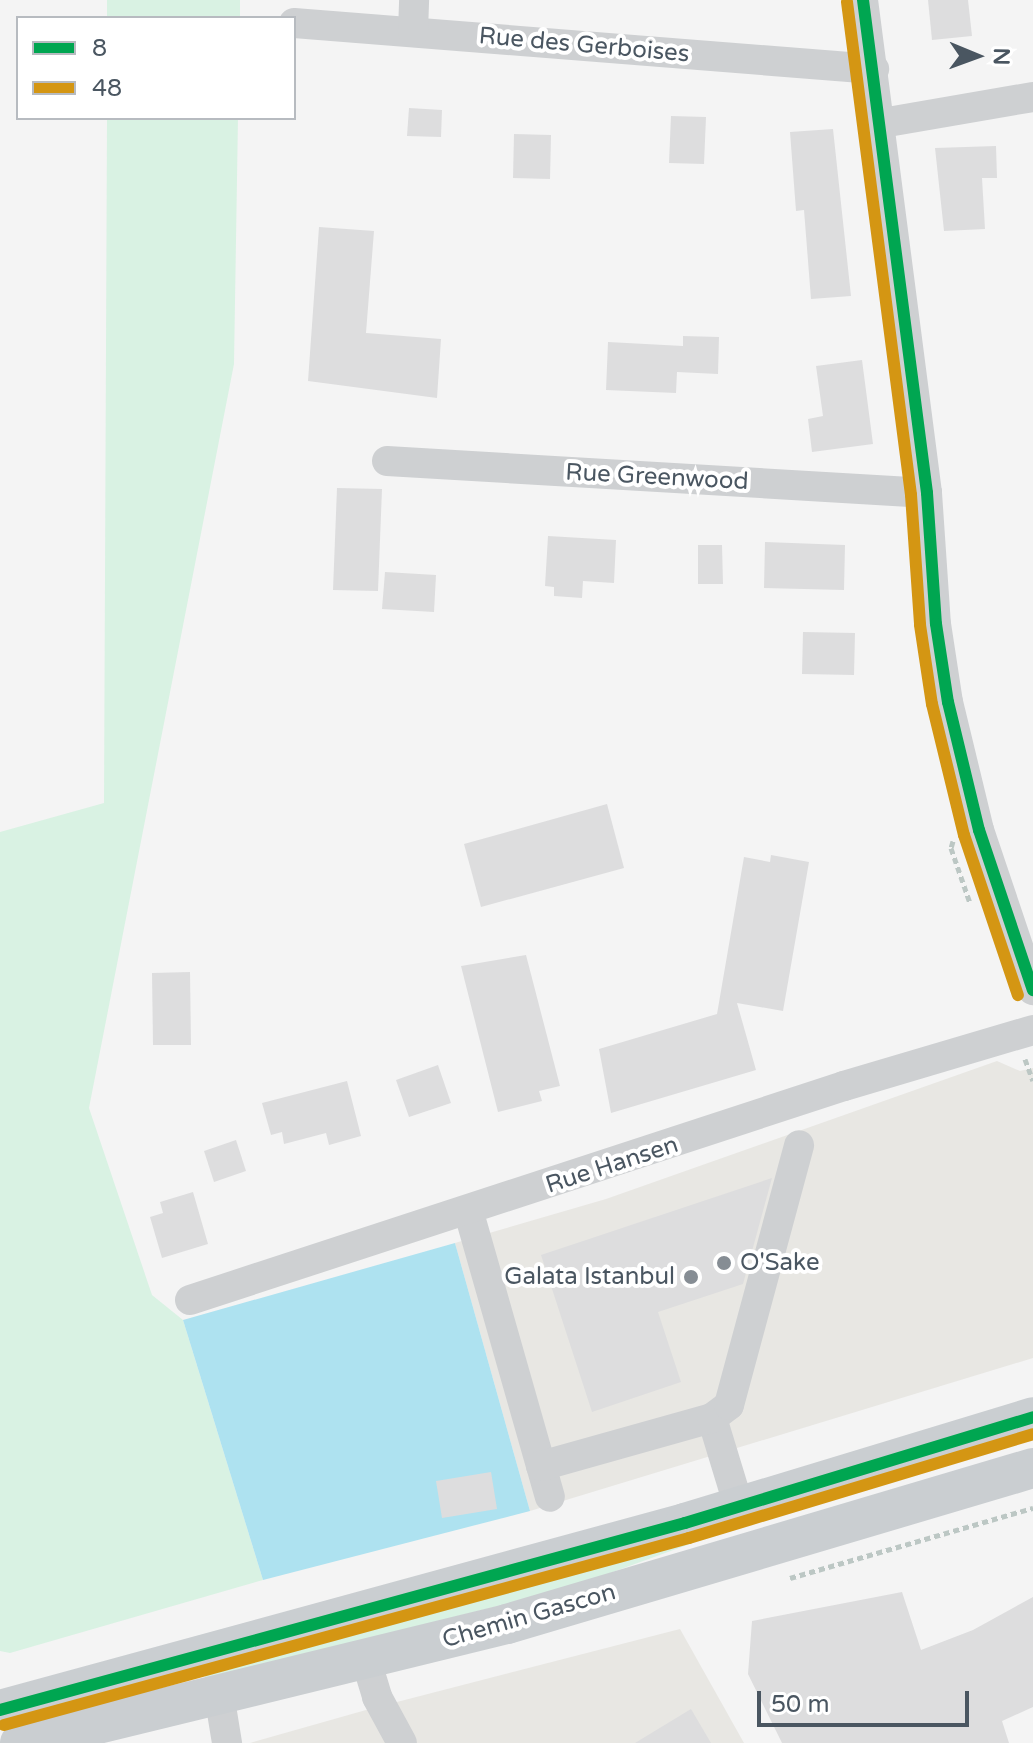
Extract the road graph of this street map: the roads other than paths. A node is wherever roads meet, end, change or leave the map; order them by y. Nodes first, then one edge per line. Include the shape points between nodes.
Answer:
1 (414, 0) edge
2 (863, 0) edge
3 (296, 23) edge
4 (413, 32) junction
5 (874, 69) junction
6 (1033, 97) edge
7 (882, 123) junction
8 (387, 461) dead end
9 (927, 493) junction
10 (1033, 990) edge
11 (1029, 1044) edge
12 (799, 1145) dead end
13 (469, 1213) junction
14 (190, 1300) dead end
15 (1033, 1417) edge
16 (712, 1418) junction
17 (541, 1466) junction
18 (1033, 1468) edge
19 (550, 1497) dead end
20 (739, 1507) junction
21 (366, 1660) junction
22 (219, 1694) junction
23 (0, 1710) edge
24 (20, 1743) edge
25 (227, 1743) edge
26 (402, 1743) edge

1 - 4 street
2 - 5 street
3 - 4 street, Rue des Gerboises
4 - 5 street, Rue des Gerboises
5 - 7 street
6 - 7 street
7 - 9 street
8 - 9 street, Rue Greenwood
9 - 10 street via 937,636 959,757
11 - 13 street, Rue Hansen via 844,1086
12 - 16 street via 733,1397
13 - 14 street, Rue Hansen
13 - 17 street
15 - 20 main road, Chemin Gascon
16 - 17 street
16 - 20 street
17 - 19 street
18 - 21 main road, Chemin Gascon via 622,1591
20 - 23 main road, Chemin Gascon
21 - 22 main road, Chemin Gascon
21 - 26 street via 377,1697
22 - 24 main road, Chemin Gascon
22 - 25 street

